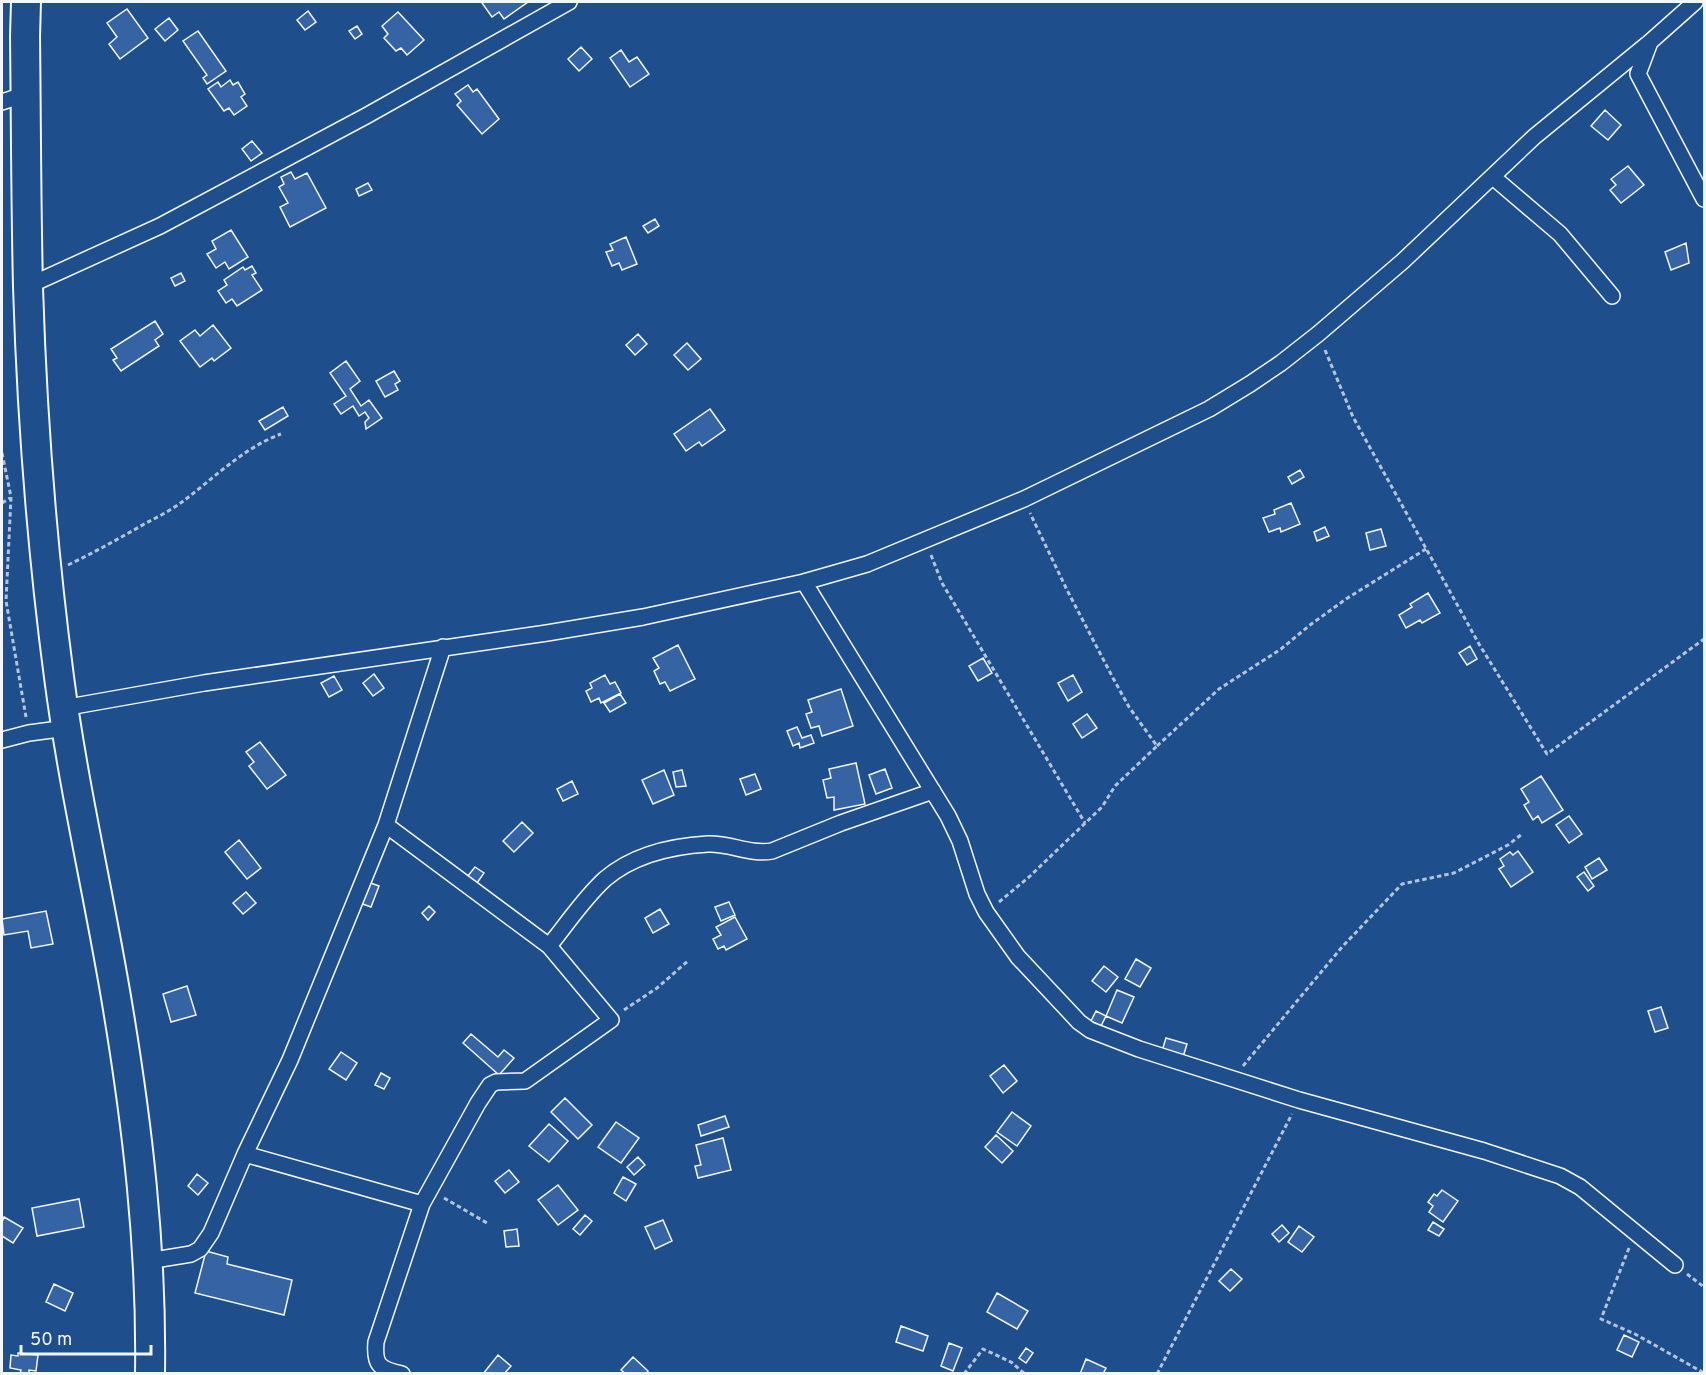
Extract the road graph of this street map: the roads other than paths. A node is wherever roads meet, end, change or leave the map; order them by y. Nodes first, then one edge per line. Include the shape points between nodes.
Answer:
1 (26, 2) edge
2 (569, 2) edge
3 (1695, 2) edge
4 (1650, 42) junction
5 (14, 98) edge
6 (1493, 177) junction
7 (1704, 199) edge
8 (28, 286) junction
9 (1612, 296) dead end
10 (804, 582) junction
11 (443, 647) junction
12 (65, 718) junction
13 (2, 740) edge
14 (933, 791) junction
15 (386, 825) junction
16 (549, 946) junction
17 (245, 1154) junction
18 (422, 1204) junction
19 (148, 1261) junction
20 (1675, 1265) road end
21 (150, 1374) edge
22 (402, 1374) edge

1 - 5 highway
2 - 8 street via 160,226
3 - 4 street
4 - 6 street via 1534,137
4 - 7 street via 1638,74
5 - 8 highway
6 - 9 street via 1560,234
6 - 10 street via 1318,334 1250,384 1024,499 867,564
8 - 12 highway via 46,570
10 - 11 street via 643,617
10 - 14 street
11 - 12 street via 194,685
11 - 15 street
12 - 13 street
12 - 19 highway via 118,1010 140,1162
14 - 16 street via 772,851 761,853 711,844 684,846 642,857 607,878
14 - 20 street via 960,841 986,912 1018,957 1079,1022 1107,1038 1232,1079 1560,1176 1580,1187
15 - 16 street
15 - 17 street via 290,1060
16 - 18 street via 611,1020 525,1080 490,1085
17 - 18 street
17 - 19 street via 211,1233 200,1249 179,1257
18 - 22 street via 375,1342 378,1365
19 - 21 highway

